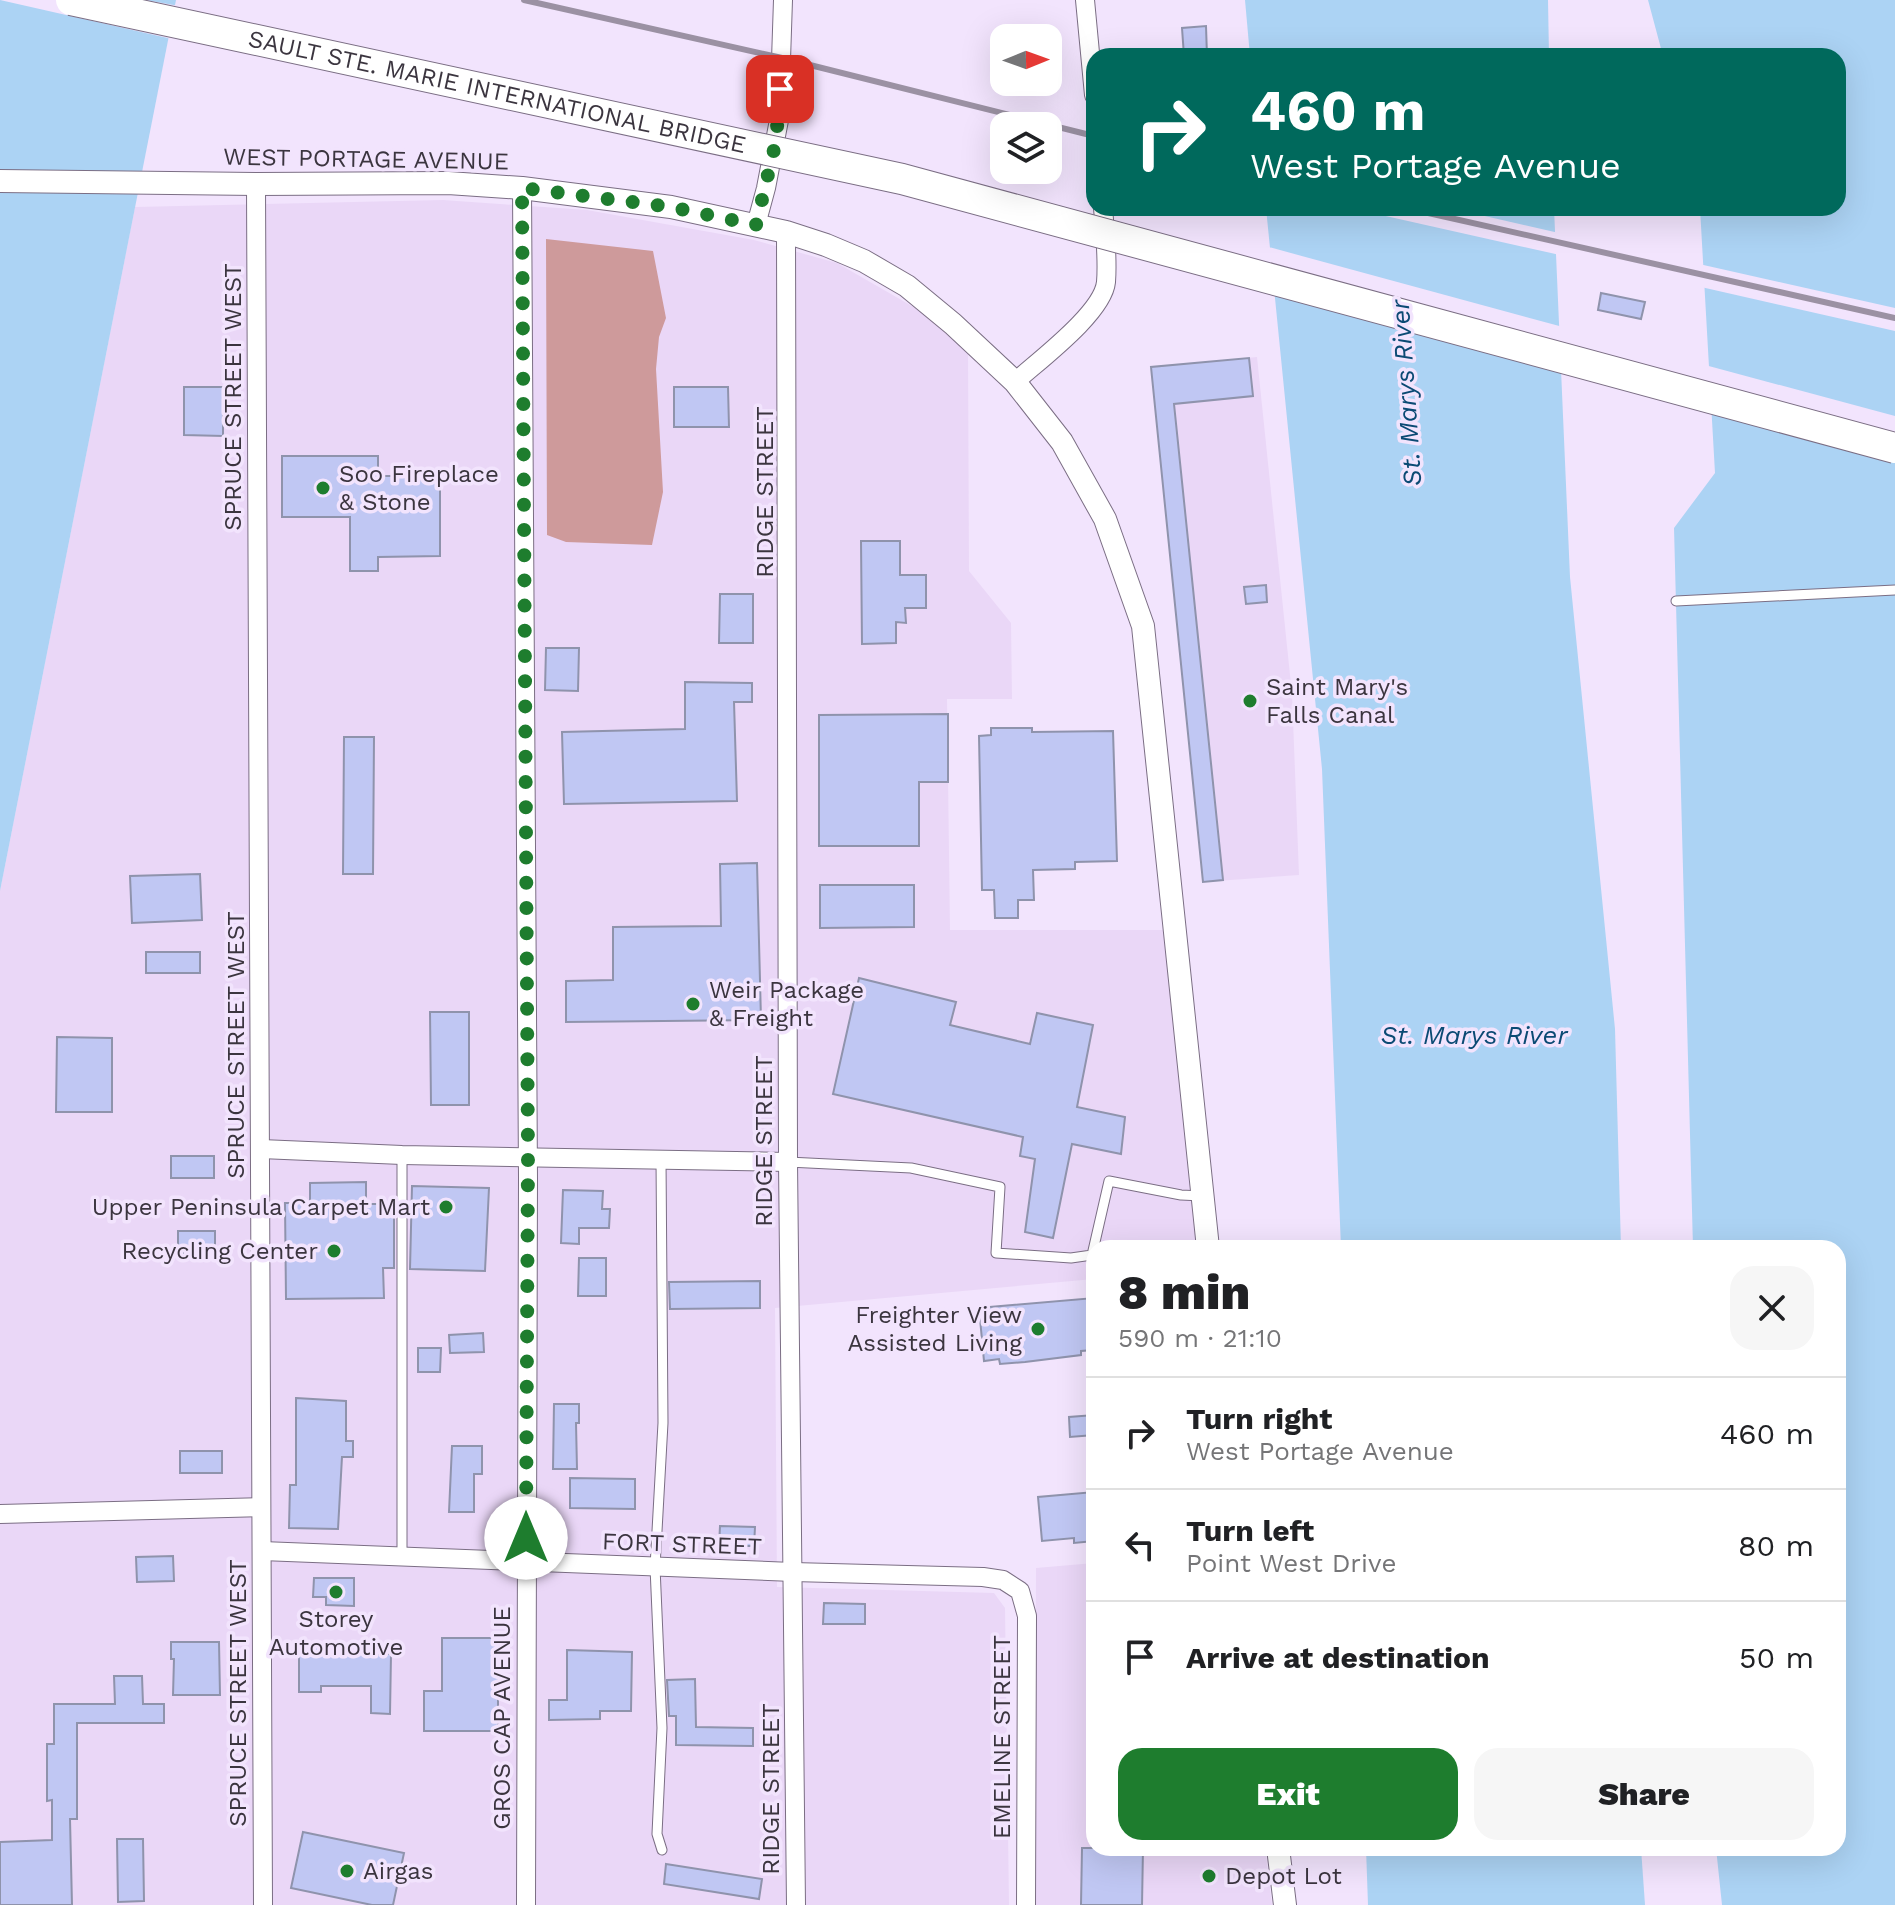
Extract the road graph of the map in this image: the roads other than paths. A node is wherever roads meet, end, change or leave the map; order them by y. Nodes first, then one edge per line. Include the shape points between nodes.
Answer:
1 (71, 0) edge
2 (783, 0) edge
3 (1085, 0) edge
4 (1090, 48) edge
5 (0, 181) edge
6 (256, 184) junction
7 (522, 188) junction
8 (1103, 216) edge
9 (756, 225) junction
10 (786, 232) junction
11 (1015, 382) junction
12 (1895, 448) edge
13 (1895, 590) edge
14 (1676, 601) dead end
15 (261, 1149) junction
16 (402, 1155) junction
17 (528, 1156) junction
18 (661, 1159) junction
19 (788, 1162) junction
20 (1202, 1196) junction
21 (1095, 1240) edge
22 (1207, 1240) edge
23 (1086, 1256) edge
24 (261, 1507) junction
25 (0, 1514) edge
26 (262, 1551) junction
27 (402, 1556) junction
28 (526, 1562) junction
29 (655, 1567) junction
30 (793, 1572) junction
31 (1003, 1580) joint
32 (662, 1850) dead end
33 (1279, 1856) edge
34 (263, 1905) edge
35 (526, 1905) edge
36 (796, 1905) edge
37 (1026, 1905) edge
38 (1285, 1905) edge

1 - 12 highway, SAULT STE. MARIE INTERNATIONAL BRIDGE, bridge via 902,179
2 - 9 street via 779,120
3 - 4 street
5 - 6 street, WEST PORTAGE AVENUE
6 - 7 street, WEST PORTAGE AVENUE
6 - 15 street, SPRUCE STREET WEST
7 - 9 street, WEST PORTAGE AVENUE via 671,207
7 - 17 street, GROS CAP AVENUE
8 - 11 street via 1106,285 1100,298 1073,332
9 - 10 street, WEST PORTAGE AVENUE
10 - 11 street, WEST PORTAGE AVENUE via 864,261 907,286
10 - 19 street, RIDGE STREET
11 - 20 street, WEST PORTAGE AVENUE via 1062,442 1105,519 1143,626
13 - 14 lane
15 - 16 street
15 - 24 street, SPRUCE STREET WEST
16 - 17 street
16 - 27 lane
17 - 18 street
17 - 28 street, GROS CAP AVENUE
18 - 19 street
18 - 29 lane via 663,1423
19 - 23 lane via 911,1168 1000,1187 996,1253
19 - 30 street, RIDGE STREET
20 - 21 lane via 1109,1181
20 - 22 street, WEST PORTAGE AVENUE
24 - 25 street
24 - 26 street, SPRUCE STREET WEST
26 - 27 street, FORT STREET
26 - 34 street, SPRUCE STREET WEST
27 - 28 street, FORT STREET
28 - 29 street, FORT STREET
28 - 35 street, GROS CAP AVENUE
29 - 30 street, FORT STREET
29 - 32 lane via 662,1728 657,1834
30 - 31 street, FORT STREET
30 - 36 street, RIDGE STREET
31 - 37 street, EMELINE STREET via 1020,1591 1027,1616
33 - 38 street

